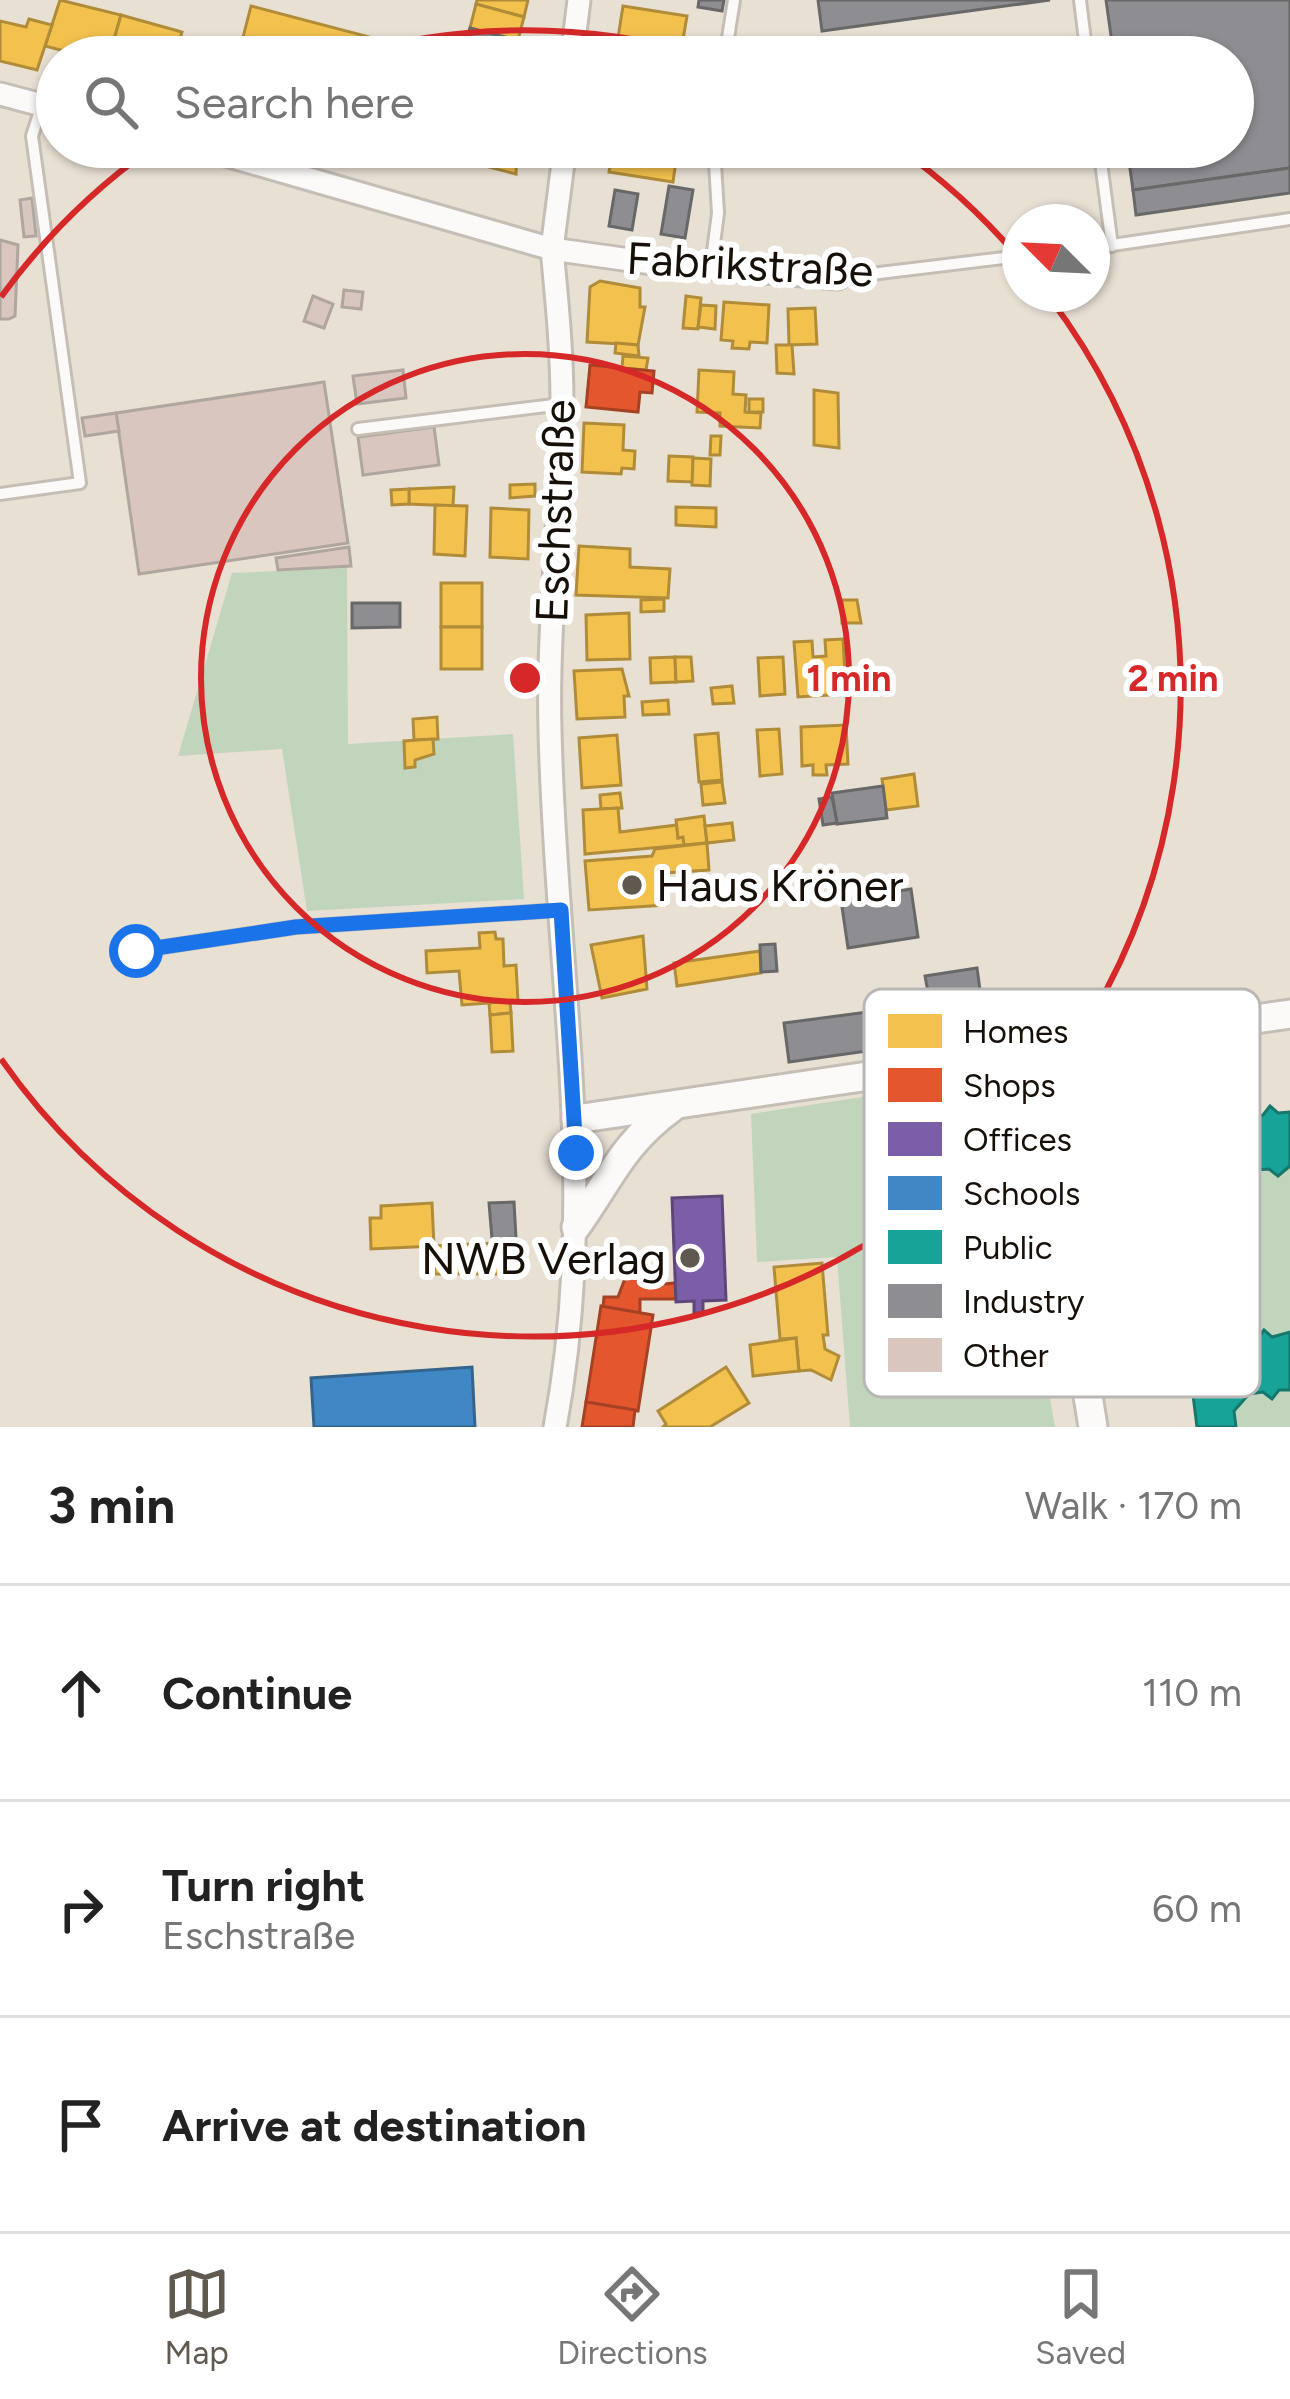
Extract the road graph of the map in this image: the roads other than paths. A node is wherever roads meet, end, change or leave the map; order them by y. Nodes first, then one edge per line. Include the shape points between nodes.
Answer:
1 (579, 0) edge
2 (734, 0) edge
3 (1080, 0) edge
4 (575, 36) edge
5 (728, 36) edge
6 (1085, 36) edge
7 (0, 94) edge
8 (36, 104) edge
9 (36, 129) edge
10 (36, 165) edge
11 (36, 168) edge
12 (271, 168) edge
13 (562, 168) edge
14 (715, 168) edge
15 (1102, 168) edge
16 (1290, 220) edge
17 (1112, 246) joint
18 (552, 249) junction
19 (1002, 258) edge
20 (711, 267) junction
21 (838, 278) joint
22 (562, 404) junction
23 (358, 429) dead end
24 (0, 494) edge
25 (561, 910) junction
26 (136, 951) dead end
27 (1290, 1014) edge
28 (1260, 1019) edge
29 (864, 1076) edge
30 (682, 1101) junction
31 (576, 1119) junction
32 (577, 1227) junction
33 (1088, 1397) edge
34 (555, 1427) edge
35 (1093, 1427) edge

1 - 4 street
2 - 5 lane
3 - 6 lane
7 - 8 street
9 - 10 lane
11 - 24 lane via 80,483
12 - 18 street
13 - 18 street, Eschstraße
14 - 20 lane
15 - 17 lane
16 - 17 lane
18 - 20 street, Fabrikstraße
18 - 22 street, Eschstraße
19 - 21 lane, Fabrikstraße
20 - 21 street, Fabrikstraße
22 - 23 lane
22 - 25 street, Eschstraße via 549,659
25 - 26 lane via 296,927
25 - 31 street, Eschstraße
27 - 28 street
29 - 30 street
30 - 31 street
30 - 32 street via 623,1153
31 - 32 street, Eschstraße
32 - 34 street, Eschstraße
33 - 35 street

